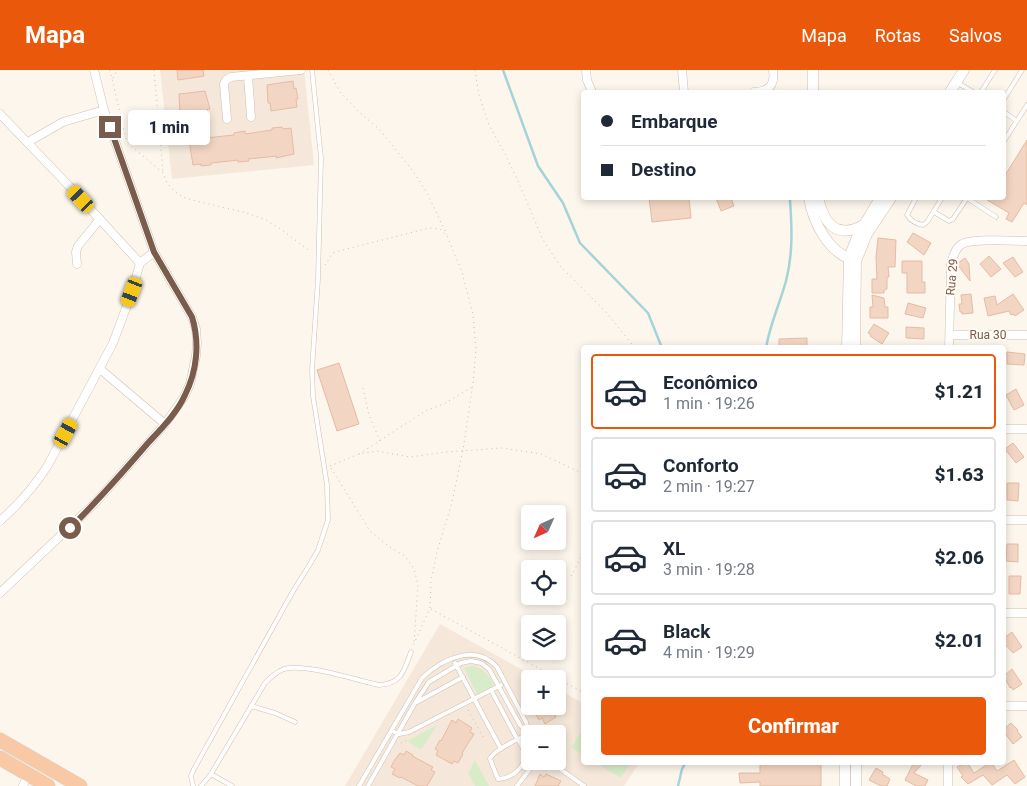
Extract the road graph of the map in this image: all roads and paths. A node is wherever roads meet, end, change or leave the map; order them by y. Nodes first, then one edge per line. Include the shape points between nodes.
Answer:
1 (94, 70) edge
2 (110, 70) edge
3 (118, 70) edge
4 (154, 70) edge
5 (301, 70) edge
6 (312, 70) edge
7 (328, 70) edge
8 (474, 70) edge
9 (586, 70) edge
10 (682, 70) edge
11 (773, 70) edge
12 (813, 70) edge
13 (964, 70) edge
14 (995, 70) edge
15 (1022, 70) edge
16 (248, 76) junction
17 (112, 80) junction
18 (957, 82) junction
19 (591, 90) edge
20 (684, 90) edge
21 (766, 90) edge
22 (813, 90) edge
23 (951, 90) edge
24 (970, 90) edge
25 (982, 90) edge
26 (1006, 96) edge
27 (1027, 105) edge
28 (104, 110) junction
29 (1006, 113) edge
30 (0, 114) edge
31 (251, 117) dead end
32 (227, 119) dead end
33 (1017, 121) junction
34 (1006, 138) edge
35 (28, 142) junction
36 (163, 173) junction
37 (810, 200) edge
38 (819, 200) edge
39 (885, 200) edge
40 (886, 200) edge
41 (915, 200) edge
42 (941, 200) edge
43 (966, 200) edge
44 (970, 200) edge
45 (934, 212) junction
46 (996, 217) dead end
47 (100, 219) junction
48 (863, 225) junction
49 (447, 236) junction
50 (1027, 241) edge
51 (154, 252) junction
52 (318, 257) junction
53 (853, 260) junction
54 (140, 263) junction
55 (77, 264) dead end
56 (318, 279) junction
57 (950, 335) junction
58 (1027, 335) edge
59 (633, 345) edge
60 (846, 345) edge
61 (855, 345) edge
62 (949, 345) edge
63 (100, 369) junction
64 (473, 387) junction
65 (363, 388) dead end
66 (165, 424) junction
67 (1006, 429) edge
68 (1027, 429) edge
69 (380, 441) junction
70 (463, 450) junction
71 (359, 454) junction
72 (327, 466) junction
73 (581, 473) edge
74 (1006, 520) edge
75 (1027, 520) edge
76 (0, 521) edge
77 (581, 558) edge
78 (571, 576) dead end
79 (0, 593) edge
80 (430, 608) junction
81 (1006, 613) edge
82 (1027, 613) edge
83 (414, 644) junction
84 (411, 652) joint
85 (453, 659) junction
86 (456, 665) junction
87 (463, 677) junction
88 (422, 678) junction
89 (505, 683) junction
90 (427, 686) junction
91 (499, 686) junction
92 (491, 690) junction
93 (581, 691) edge
94 (432, 694) junction
95 (474, 699) junction
96 (415, 703) junction
97 (251, 706) junction
98 (1006, 706) edge
99 (1027, 706) edge
100 (467, 707) dead end
101 (295, 722) dead end
102 (527, 725) edge
103 (521, 726) edge
104 (392, 731) junction
105 (398, 734) junction
106 (410, 738) dead end
107 (484, 738) dead end
108 (521, 739) edge
109 (0, 740) edge
110 (518, 740) junction
111 (401, 743) dead end
112 (501, 749) junction
113 (0, 758) edge
114 (845, 765) edge
115 (856, 765) edge
116 (948, 765) edge
117 (528, 770) edge
118 (562, 770) edge
119 (210, 774) junction
120 (26, 780) edge
121 (516, 785) edge
122 (48, 786) edge
123 (80, 786) edge
124 (193, 786) edge
125 (201, 786) edge
126 (232, 786) edge
127 (359, 786) edge
128 (368, 786) edge
129 (584, 786) edge
130 (845, 786) edge
131 (856, 786) edge
132 (948, 786) edge

1 - 28 street
2 - 17 path
3 - 17 path
4 - 36 path
5 - 16 street
6 - 52 lane via 321,158
7 - 49 path via 340,92 380,129 412,171 427,193
8 - 59 path via 478,95 489,125 543,240 561,267 606,312
9 - 19 street
10 - 20 street
11 - 21 street via 774,82
12 - 22 street
13 - 18 street
14 - 25 lane
15 - 26 lane
16 - 31 street
16 - 32 street via 231,78 224,84
17 - 36 path via 126,139
18 - 23 street
18 - 24 lane
27 - 33 lane
28 - 35 street via 63,122
28 - 51 street
29 - 33 lane
30 - 35 street
33 - 34 lane
35 - 47 street
36 - 52 path via 167,183 183,197 266,220
37 - 53 street via 821,230 835,248
38 - 48 street via 824,218 838,230 849,231
39 - 48 street
40 - 53 street
41 - 45 lane via 907,215 910,220 923,225
42 - 45 lane
43 - 45 lane via 949,221
44 - 46 lane
47 - 54 street
47 - 55 street via 78,246
48 - 53 street via 854,243
49 - 56 path via 440,229 429,228 338,251 333,253
49 - 64 path via 462,272 473,315 476,350
50 - 57 street, Rua 29 via 973,242 961,245 954,253
51 - 54 street
51 - 66 street via 192,317 197,343 190,384
52 - 56 lane
53 - 60 street
53 - 61 street
54 - 63 street via 129,300
56 - 72 lane via 313,396
57 - 58 street, Rua 30
57 - 62 street, Rua 29
63 - 66 street
63 - 76 street via 39,480
64 - 69 path via 427,410
64 - 70 path
65 - 69 path via 369,415
66 - 79 street via 96,502
67 - 68 street
69 - 71 path
70 - 71 path via 410,457 376,451
70 - 73 path via 502,448 541,454
70 - 80 path via 431,581
71 - 72 path
72 - 83 path via 370,531 405,556 414,569 418,585
72 - 124 lane via 328,520 318,550 194,769
74 - 75 street
77 - 78 path
80 - 83 path
80 - 93 path
81 - 82 street
83 - 84 path
84 - 97 lane via 402,674 388,685 316,670 284,669 266,683
85 - 86 lane
85 - 88 lane
85 - 89 lane via 467,654 482,656 491,661
86 - 87 lane
86 - 90 lane
86 - 91 lane via 471,661 481,663 489,669
87 - 94 lane
87 - 95 lane
88 - 90 lane
88 - 104 lane
89 - 91 lane
89 - 102 lane
90 - 94 lane
90 - 96 lane
91 - 92 lane
91 - 103 lane
92 - 95 lane
92 - 110 lane
94 - 96 lane
95 - 105 lane via 409,732
95 - 112 lane
96 - 105 lane
97 - 101 lane via 275,712
97 - 119 lane
98 - 99 street
100 - 107 path
104 - 105 lane
104 - 127 lane
105 - 128 lane
106 - 111 path
108 - 110 lane
109 - 123 highway
110 - 112 lane
110 - 112 lane via 525,752 522,766 498,780 490,759
113 - 120 highway
114 - 130 street
115 - 131 street
116 - 132 street
117 - 121 lane
118 - 129 lane
119 - 125 lane
119 - 126 lane
120 - 122 highway

